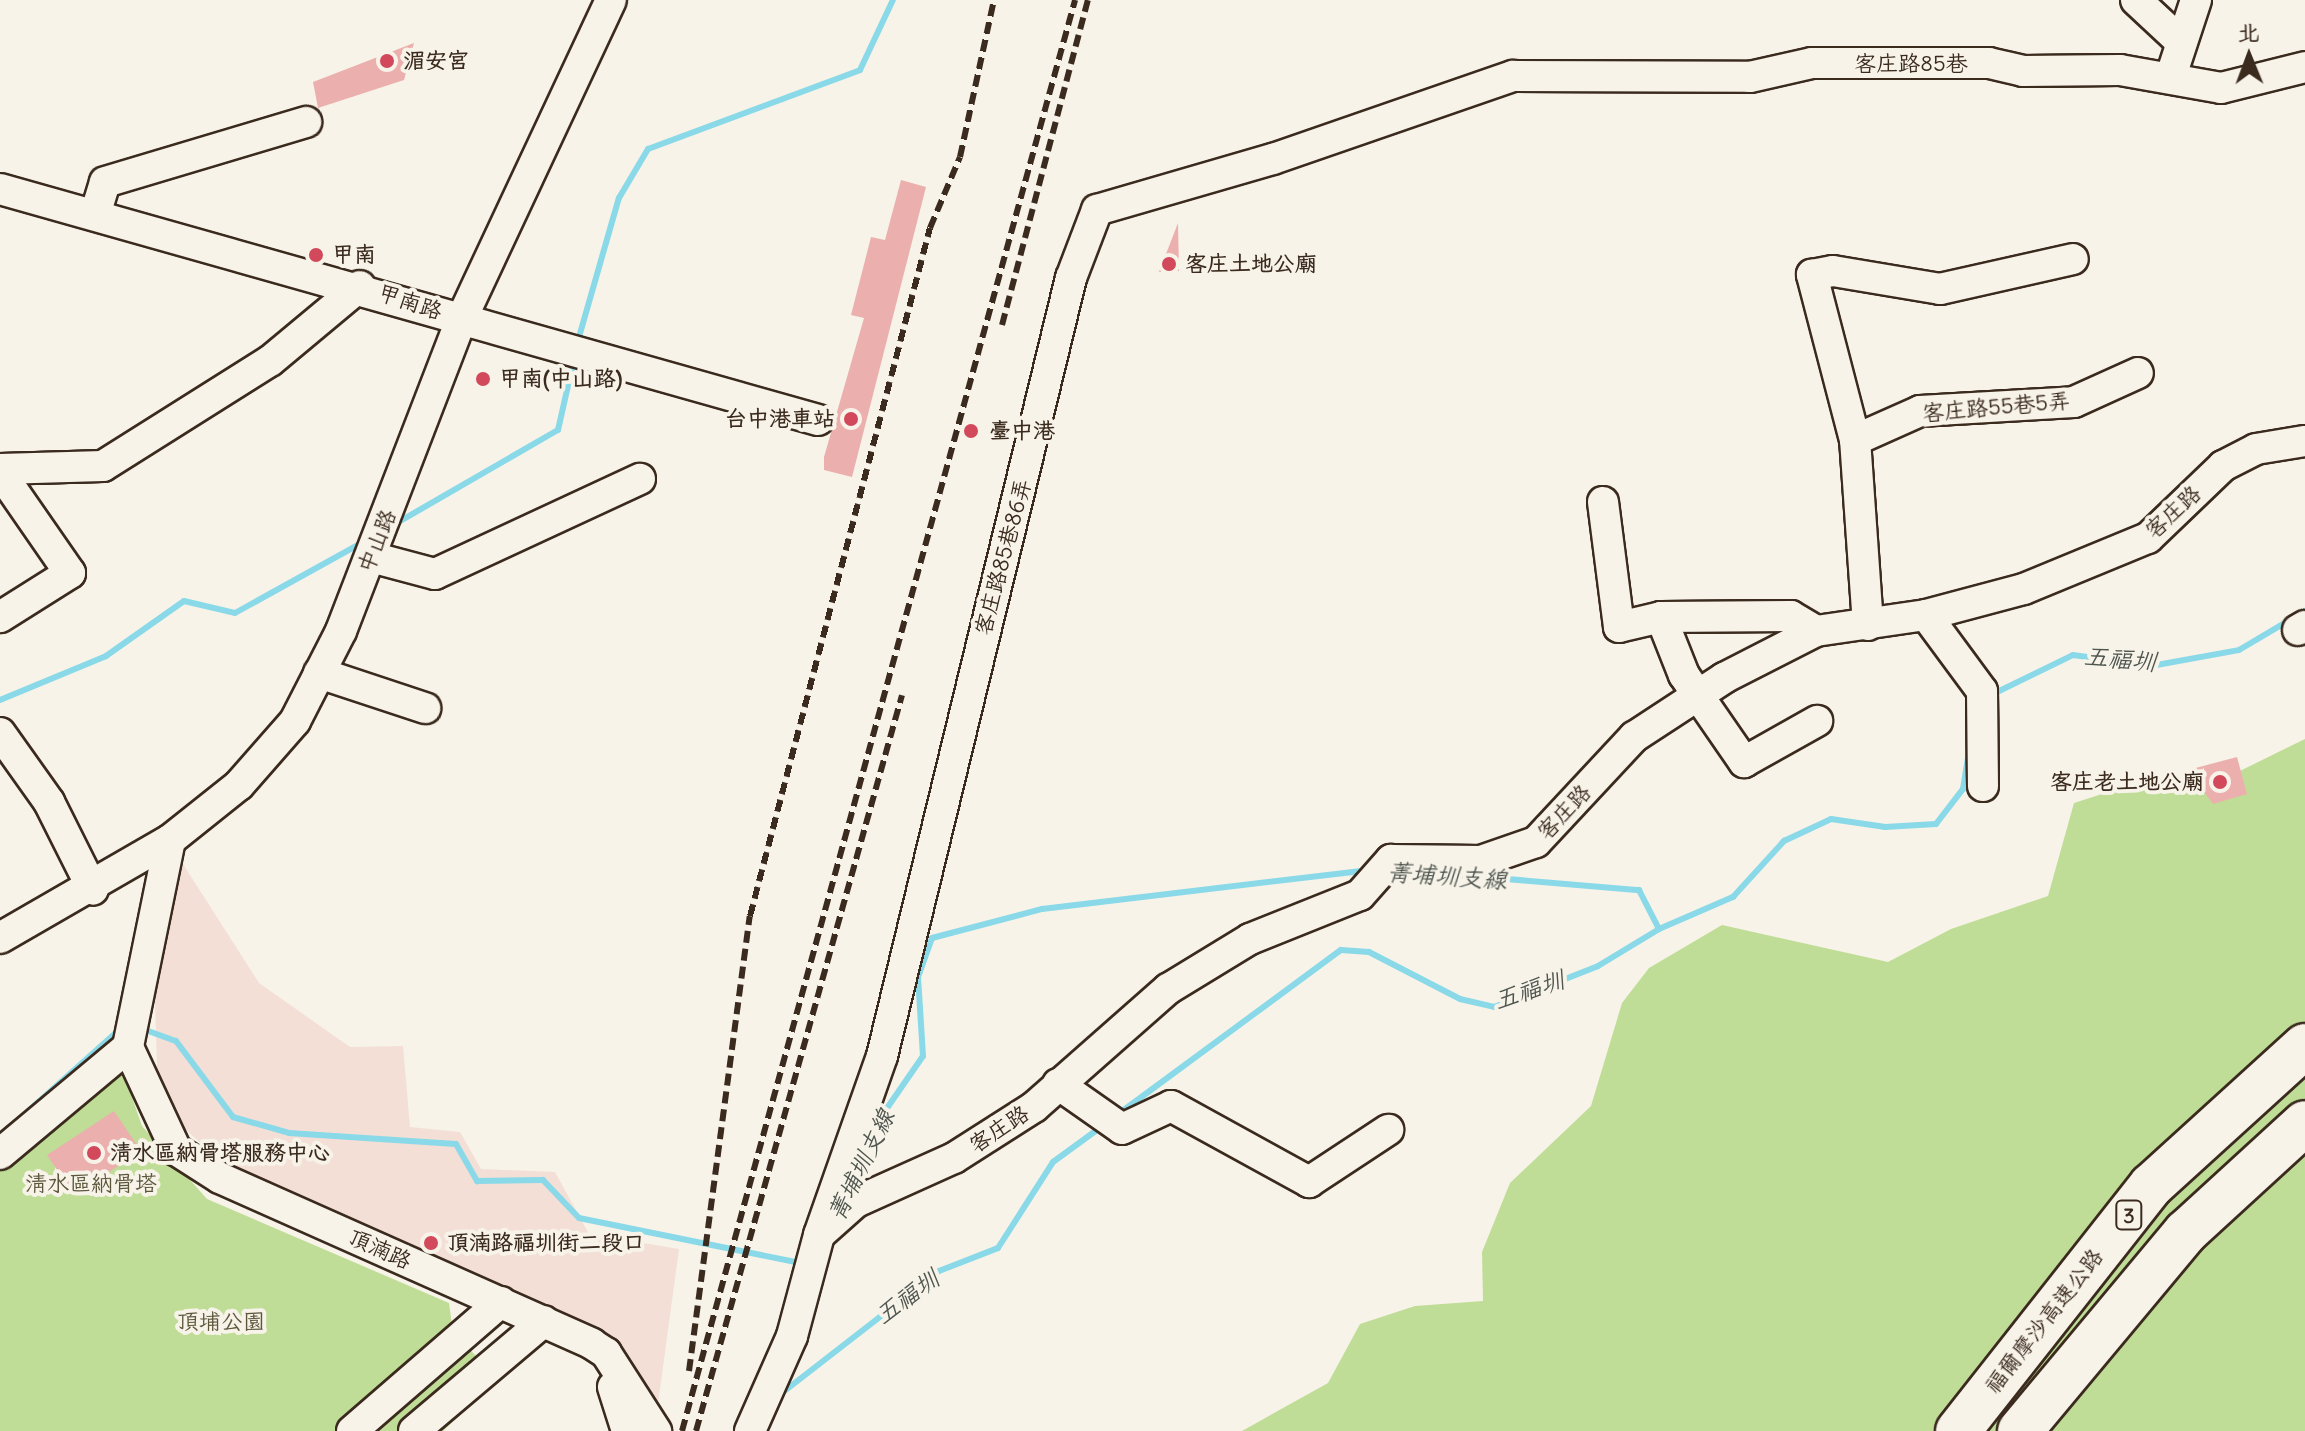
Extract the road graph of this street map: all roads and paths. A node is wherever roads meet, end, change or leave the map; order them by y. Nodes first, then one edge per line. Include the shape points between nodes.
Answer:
1 (596, 0) edge
2 (2136, 0) edge
3 (2196, 0) edge
4 (2181, 42) junction
5 (2305, 67) edge
6 (1513, 76) joint
7 (2171, 76) junction
8 (306, 122) dead end
9 (0, 189) edge
10 (95, 215) junction
11 (2073, 259) dead end
12 (360, 286) junction
13 (462, 318) junction
14 (2138, 373) dead end
15 (818, 420) dead end
16 (1855, 440) junction
17 (2305, 441) edge
18 (0, 471) edge
19 (640, 479) dead end
20 (1603, 502) dead end
21 (371, 557) junction
22 (1926, 615) junction
23 (0, 617) edge
24 (1661, 617) junction
25 (1868, 625) junction
26 (1816, 631) junction
27 (319, 673) junction
28 (1699, 692) junction
29 (425, 708) dead end
30 (1817, 721) dead end
31 (0, 733) edge
32 (1983, 786) dead end
33 (170, 840) junction
34 (93, 890) junction
35 (0, 938) edge
36 (2305, 1046) edge
37 (128, 1047) junction
38 (1058, 1084) junction
39 (2305, 1123) edge
40 (1388, 1130) dead end
41 (0, 1154) edge
42 (819, 1235) junction
43 (501, 1302) junction
44 (544, 1321) junction
45 (606, 1353) junction
46 (1968, 1418) edge
47 (352, 1431) edge
48 (414, 1431) edge
49 (627, 1431) edge
50 (656, 1431) edge
51 (750, 1431) edge
52 (2020, 1431) edge

1 - 13 street, 中山路 via 554,114
2 - 4 street
3 - 4 street
4 - 7 street
5 - 7 street, 客庄路85巷 via 2221,88
6 - 7 street, 客庄路85巷 via 1750,77 1812,63 1925,62
6 - 42 street, 客庄路85巷86弄 via 1273,159 1097,210 1086,224 882,1056
8 - 10 street via 105,182
9 - 10 street, 甲南路
10 - 12 street, 甲南路
11 - 16 street via 1940,289 1833,271 1812,275
12 - 13 street, 甲南路
12 - 18 street via 270,361 103,466
13 - 15 street, 甲南路
13 - 21 street, 中山路
14 - 16 street, 客庄路55巷5弄 via 2074,402 1920,411
16 - 25 street
17 - 22 street, 客庄路 via 2256,449 2223,466 2148,538 2024,589
18 - 23 street via 70,573
19 - 21 street via 435,574
20 - 24 street via 1619,627
21 - 27 street, 中山路
22 - 25 street, 客庄路
22 - 32 street via 1982,691
24 - 26 street via 1791,616
24 - 28 street via 1684,675
25 - 26 street, 客庄路
26 - 28 street, 客庄路
27 - 29 street
27 - 33 street, 中山路 via 295,721 239,785
28 - 30 street via 1744,762
28 - 38 street, 客庄路 via 1634,737 1536,842 1481,861 1391,860 1360,895 1250,939 1168,989
31 - 34 street via 49,802
33 - 34 street, 中山路
33 - 37 street
34 - 35 street, 中山路
36 - 46 highway, 福爾摩沙高速公路 / 3 via 2151,1186
37 - 41 street
37 - 43 street, 頂湳路 via 176,1150 220,1178
38 - 40 street via 1122,1129 1171,1106 1309,1182
38 - 42 street, 客庄路 via 954,1158 856,1202
39 - 52 highway via 2186,1232
42 - 51 street via 792,1336
43 - 44 street, 頂湳路
43 - 47 street
44 - 45 street, 頂湳路
44 - 48 street
45 - 49 street
45 - 50 street

